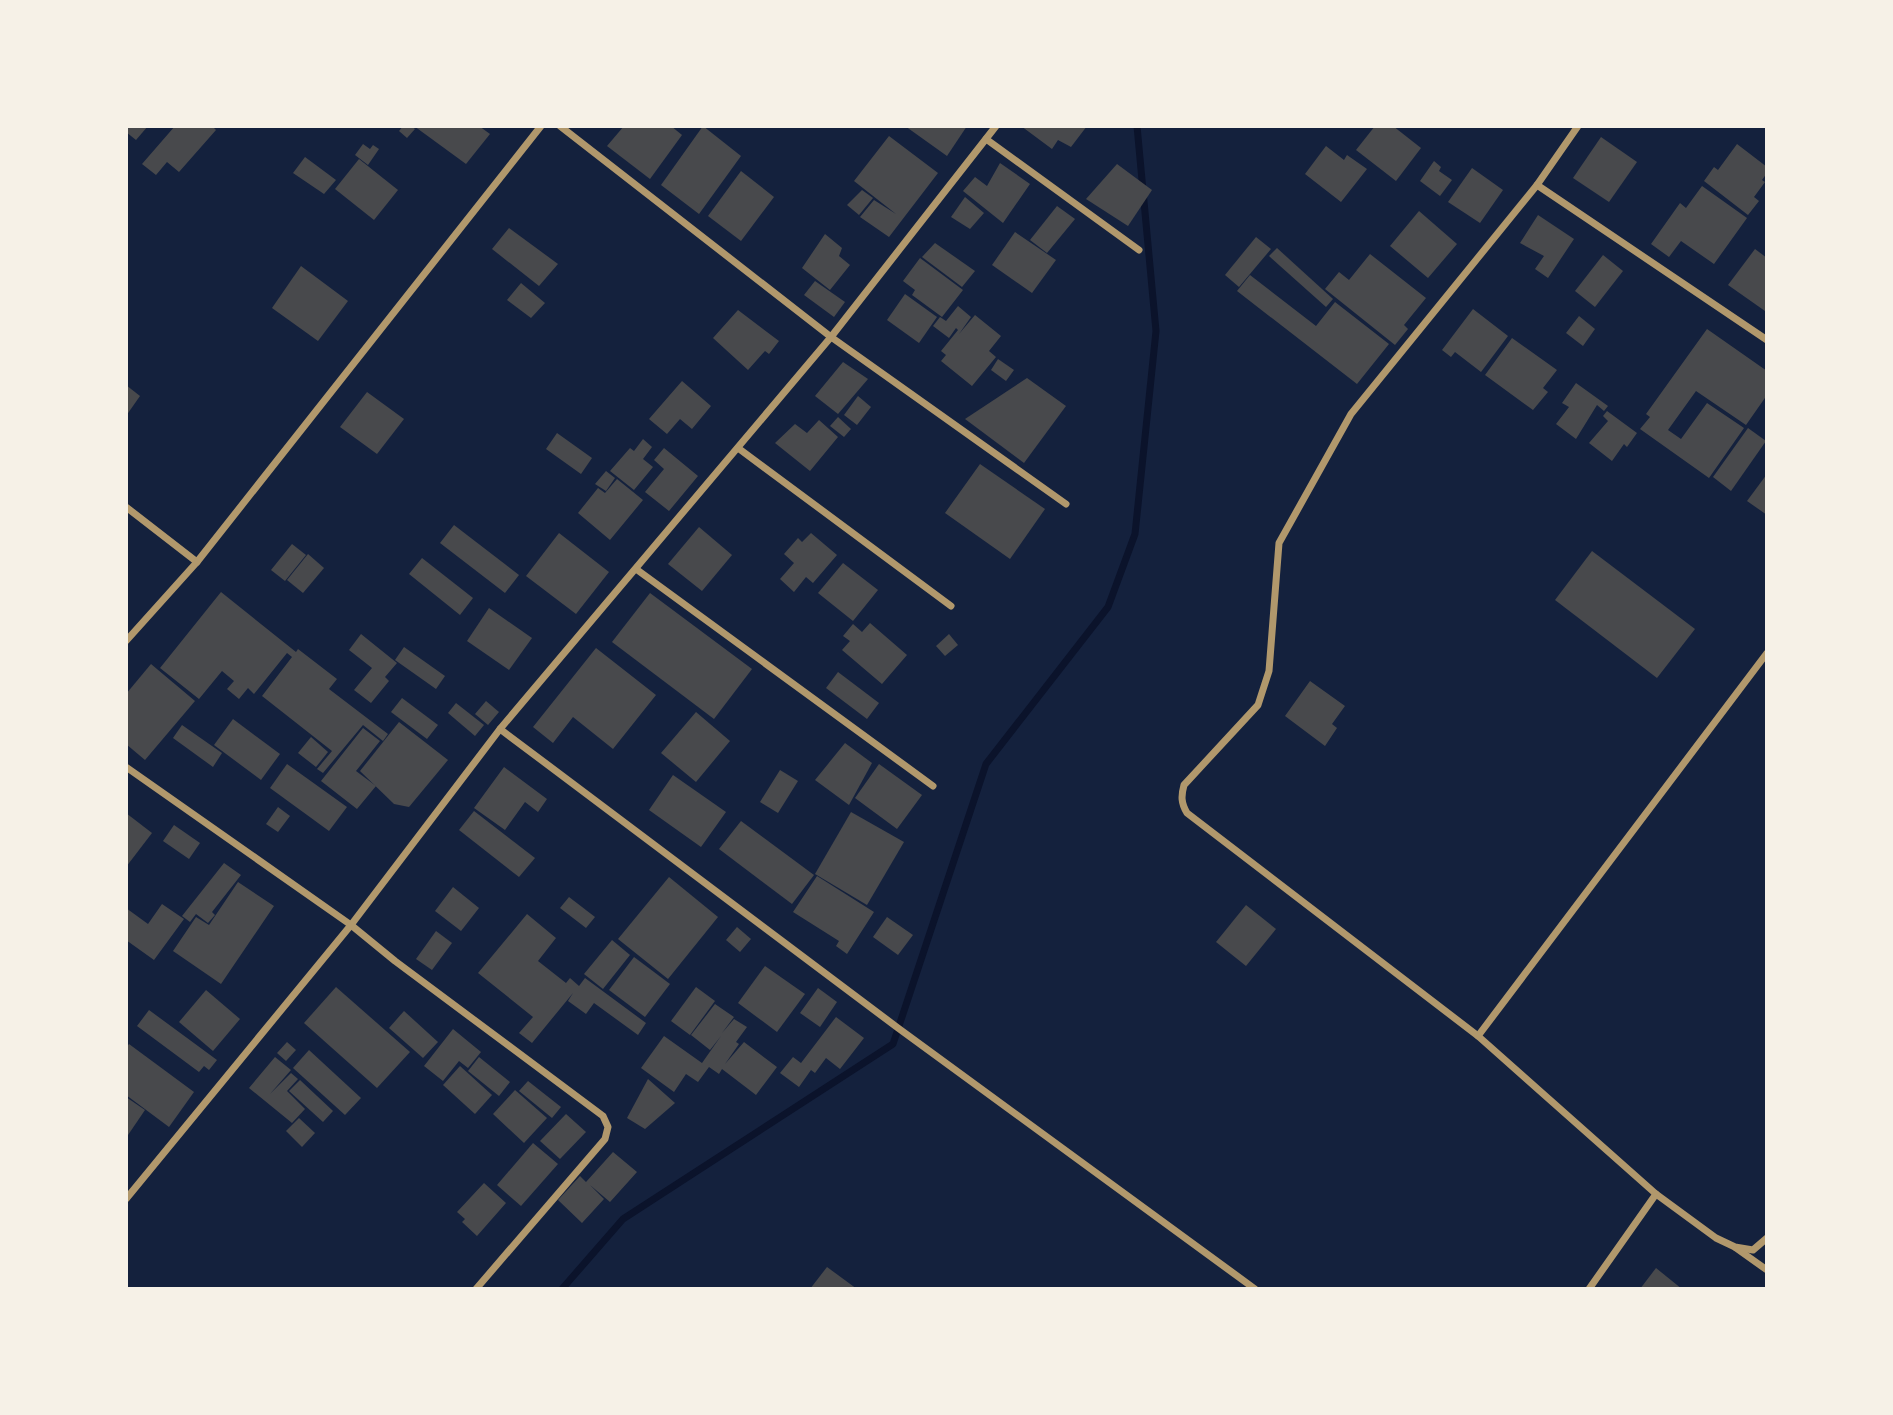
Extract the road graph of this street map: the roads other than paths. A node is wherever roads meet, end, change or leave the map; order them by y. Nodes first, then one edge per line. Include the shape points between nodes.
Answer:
1 (541, 126) edge
2 (560, 126) edge
3 (996, 126) edge
4 (1578, 126) edge
5 (986, 139) junction
6 (1537, 185) junction
7 (1139, 250) dead end
8 (831, 337) junction
9 (1767, 340) edge
10 (738, 448) junction
11 (1066, 504) dead end
12 (126, 507) edge
13 (197, 562) junction
14 (636, 569) junction
15 (951, 606) dead end
16 (126, 641) edge
17 (1767, 653) edge
18 (500, 729) junction
19 (126, 767) edge
20 (933, 786) dead end
21 (351, 925) junction
22 (1478, 1036) junction
23 (1656, 1194) junction
24 (126, 1199) edge
25 (1767, 1238) edge
26 (1735, 1247) junction
27 (1767, 1270) edge
28 (476, 1289) edge
29 (1255, 1289) edge
30 (1588, 1289) edge

1 - 13 street
2 - 8 street
3 - 5 street
4 - 6 street
5 - 7 street
5 - 8 street
6 - 9 street
6 - 22 street via 1351,414 1279,543 1269,671 1258,705 1191,776 1181,795 1187,813
8 - 10 street
8 - 11 street
10 - 14 street
10 - 15 street
12 - 13 street
13 - 16 street
14 - 18 street
14 - 20 street
17 - 22 street
18 - 21 street
18 - 29 street
19 - 21 street
21 - 24 street
21 - 28 street via 603,1116 608,1127 605,1139
22 - 23 street
23 - 26 street
23 - 30 street
25 - 26 street via 1753,1250
26 - 27 street

